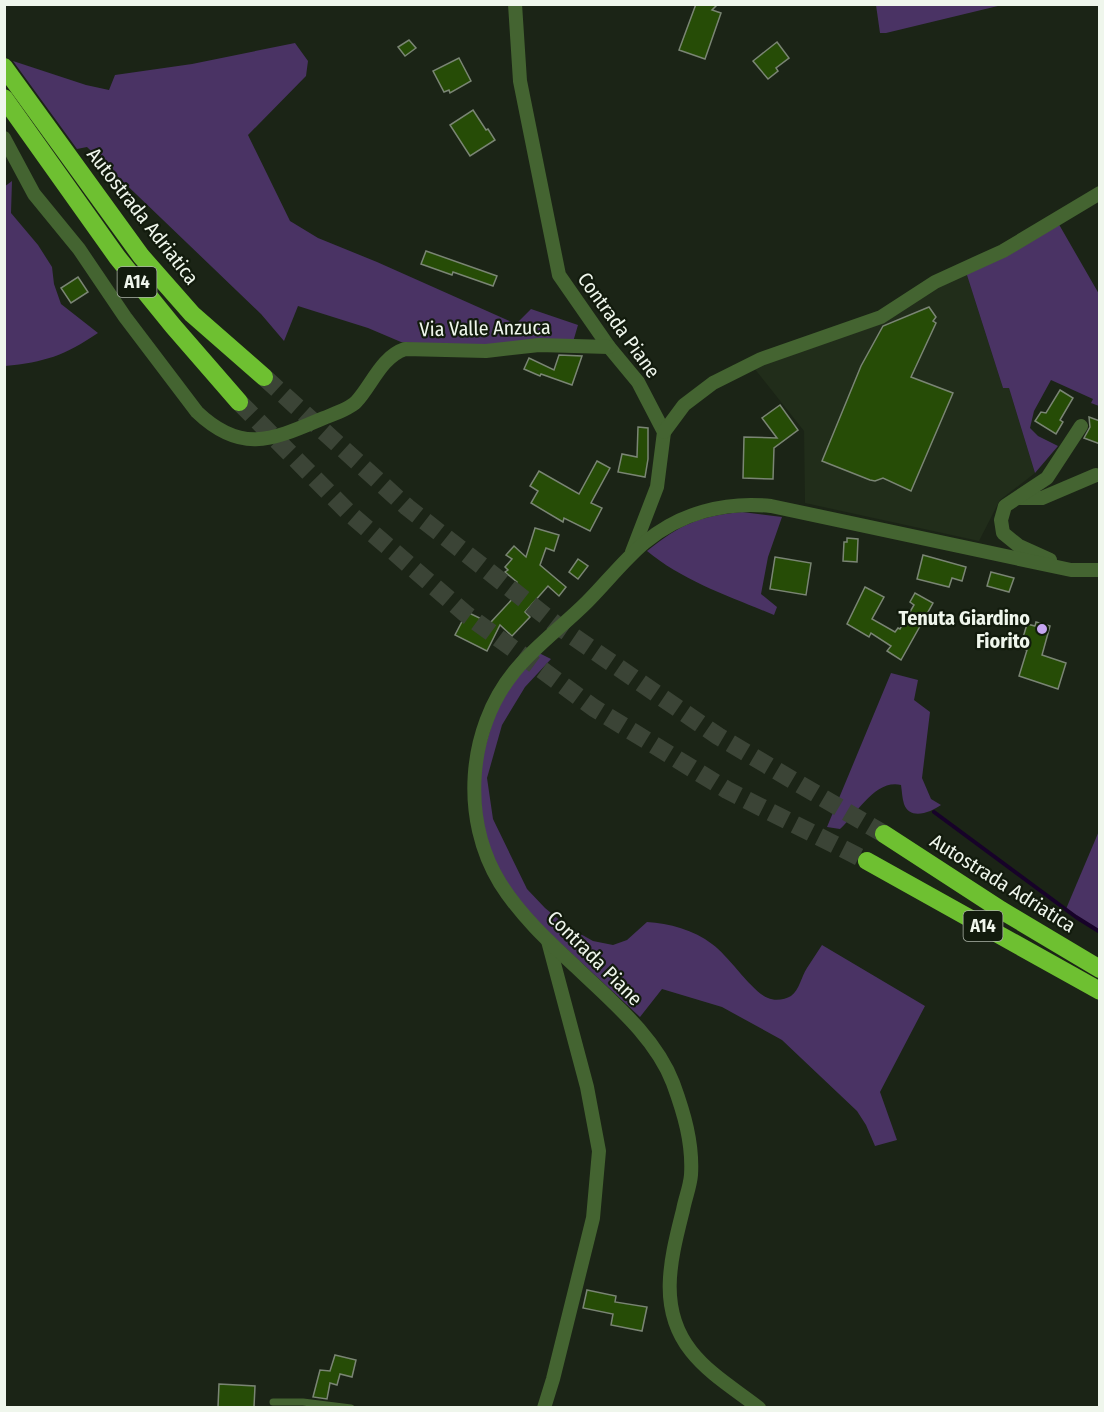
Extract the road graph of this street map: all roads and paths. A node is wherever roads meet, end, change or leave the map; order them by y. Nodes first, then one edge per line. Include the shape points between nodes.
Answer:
1 (515, 4) edge
2 (4, 67) edge
3 (4, 98) edge
4 (4, 138) edge
5 (1100, 193) edge
6 (609, 347) junction
7 (264, 377) tunnel mouth
8 (239, 402) tunnel mouth
9 (1081, 426) dead end
10 (664, 432) junction
11 (1096, 475) dead end
12 (1019, 498) junction
13 (631, 555) junction
14 (1071, 570) junction
15 (1100, 570) edge
16 (884, 834) tunnel mouth
17 (867, 861) tunnel mouth
18 (547, 939) junction
19 (1100, 969) edge
20 (1100, 991) edge
21 (273, 1402) dead end
22 (351, 1407) edge
23 (544, 1407) edge
24 (759, 1407) edge

1 - 6 street, Contrada Piane via 520,81 559,275
2 - 7 highway, Autostrada Adriatica / A14 via 141,256 192,314
3 - 8 highway, Autostrada Adriatica / A14 via 117,257
4 - 6 street, Via Valle Anzuca via 34,194 79,249 197,412 236,437 277,437 355,404 389,359 405,349
5 - 10 street via 1003,251 935,282 881,317 761,359 713,383 684,405
6 - 10 street, Contrada Piane via 638,382
9 - 12 street via 1047,478
10 - 13 street, Contrada Piane via 657,487
11 - 12 street via 1042,498
12 - 14 street via 1005,506 1003,533 1019,546
13 - 14 street, Contrada Piane via 659,532 685,518 719,507 760,505
13 - 18 street, Contrada Piane via 513,673 494,702 477,756 477,820 490,862 516,906
14 - 15 street, Contrada Piane
16 - 19 highway, Autostrada Adriatica / A14
17 - 20 highway, A14
18 - 23 street via 587,1087 599,1151 593,1218
18 - 24 street, Contrada Piane via 629,1018 669,1073 688,1130 691,1177 669,1269 673,1313 691,1352
21 - 22 lane

